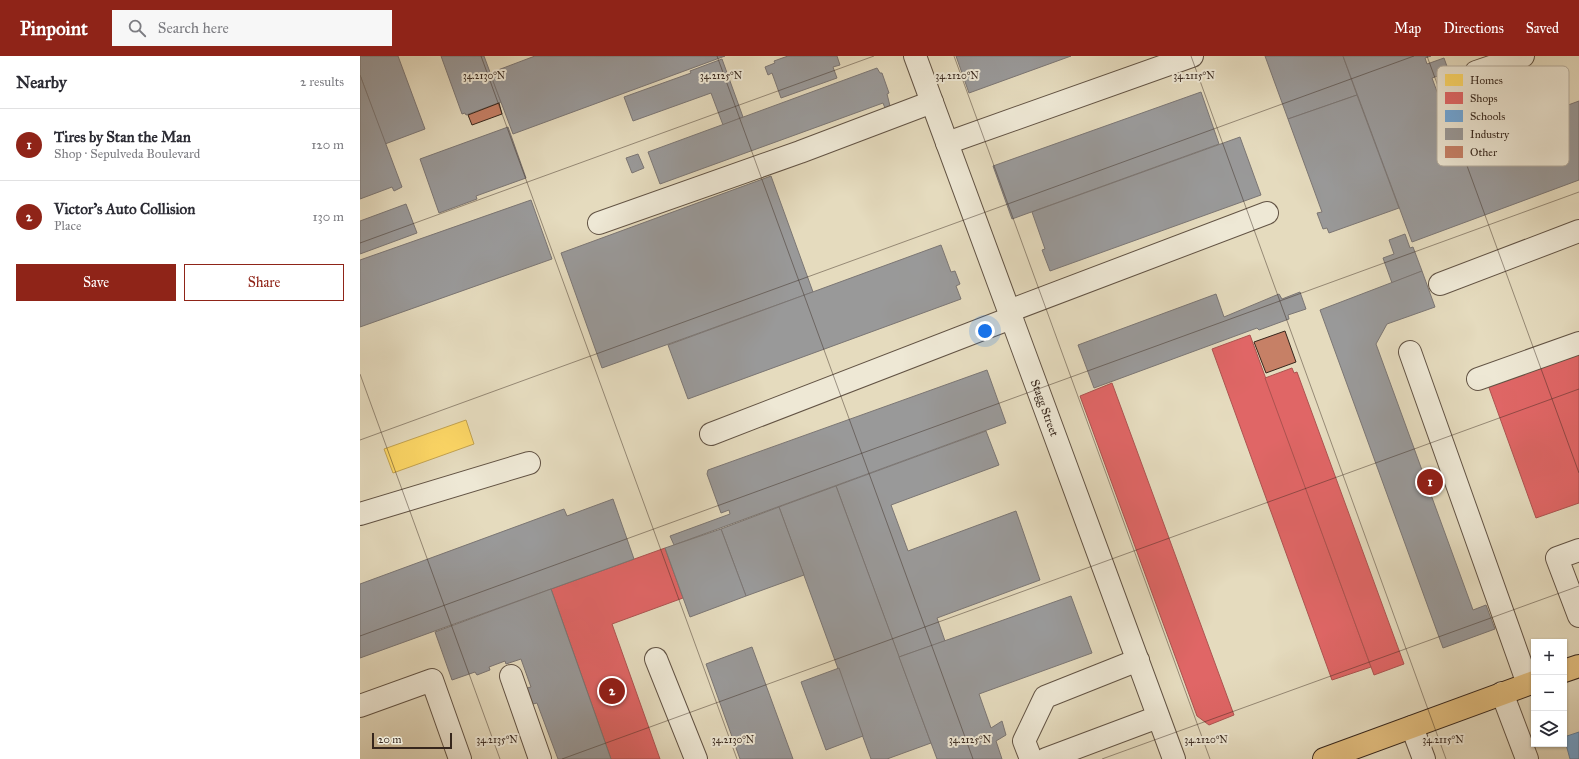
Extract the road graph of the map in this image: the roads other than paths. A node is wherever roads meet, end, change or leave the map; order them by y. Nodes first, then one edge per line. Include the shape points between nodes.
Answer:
1 (915, 56) edge
2 (1192, 56) edge
3 (1523, 56) edge
4 (1494, 66) edge
5 (932, 102) junction
6 (947, 143) junction
7 (1267, 213) dead end
8 (599, 223) dead end
9 (1579, 231) edge
10 (1440, 284) dead end
11 (1010, 314) junction
12 (1579, 343) edge
13 (1410, 352) dead end
14 (1478, 380) dead end
15 (711, 434) dead end
16 (530, 463) dead end
17 (360, 514) edge
18 (1579, 550) edge
19 (1579, 616) edge
20 (656, 659) dead end
21 (1138, 660) junction
22 (1579, 666) edge
23 (1567, 670) edge
24 (511, 676) dead end
25 (1531, 683) edge
26 (1502, 693) junction
27 (360, 706) edge
28 (1158, 717) junction
29 (1412, 727) junction
30 (460, 759) edge
31 (540, 759) edge
32 (696, 759) edge
33 (1031, 759) edge
34 (1046, 759) edge
35 (1174, 759) edge
36 (1324, 759) edge
37 (1424, 759) edge
38 (1527, 759) edge

1 - 5 street, Stagg Street
2 - 6 street
3 - 4 street
5 - 6 street, Stagg Street
5 - 8 street
6 - 11 street, Stagg Street
7 - 11 street
9 - 10 street
11 - 15 street
11 - 21 street, Stagg Street
12 - 14 street
13 - 25 street
16 - 17 street
18 - 19 street via 1557,558
20 - 32 street
21 - 28 street, Stagg Street
21 - 33 street via 1045,697 1024,741
22 - 23 main road
24 - 31 street
25 - 26 main road
26 - 29 main road
26 - 38 street
27 - 30 street via 432,680
28 - 34 street
28 - 35 street, Stagg Street
29 - 36 main road
29 - 37 street

